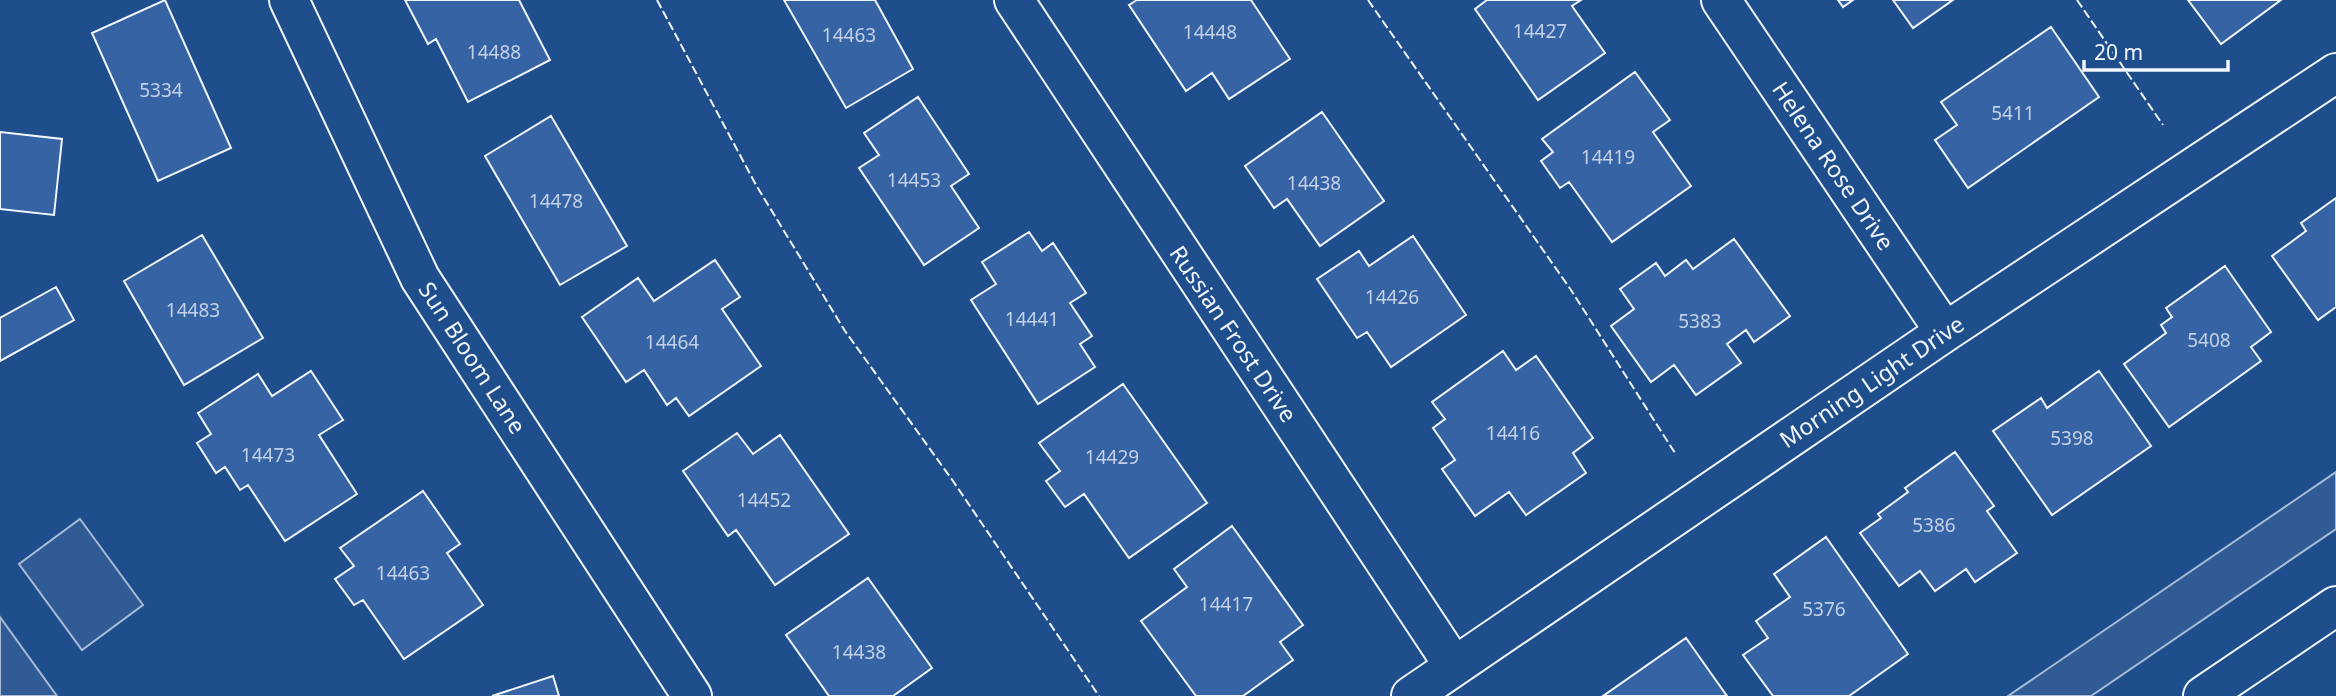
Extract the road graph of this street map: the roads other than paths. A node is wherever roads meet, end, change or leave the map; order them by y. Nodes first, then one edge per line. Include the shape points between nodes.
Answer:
1 (289, 0) edge
2 (1014, 0) edge
3 (1721, 0) edge
4 (2336, 73) edge
5 (1945, 332) junction
6 (2336, 606) edge
7 (1454, 666) junction
8 (692, 696) edge
9 (1410, 696) edge
10 (2203, 696) edge

1 - 8 street, Sun Bloom Lane via 420,278
2 - 7 street, Russian Frost Drive
3 - 5 street, Helena Rose Drive
4 - 5 street, Morning Light Drive
5 - 7 street, Morning Light Drive
6 - 10 street
7 - 9 street, Morning Light Drive

